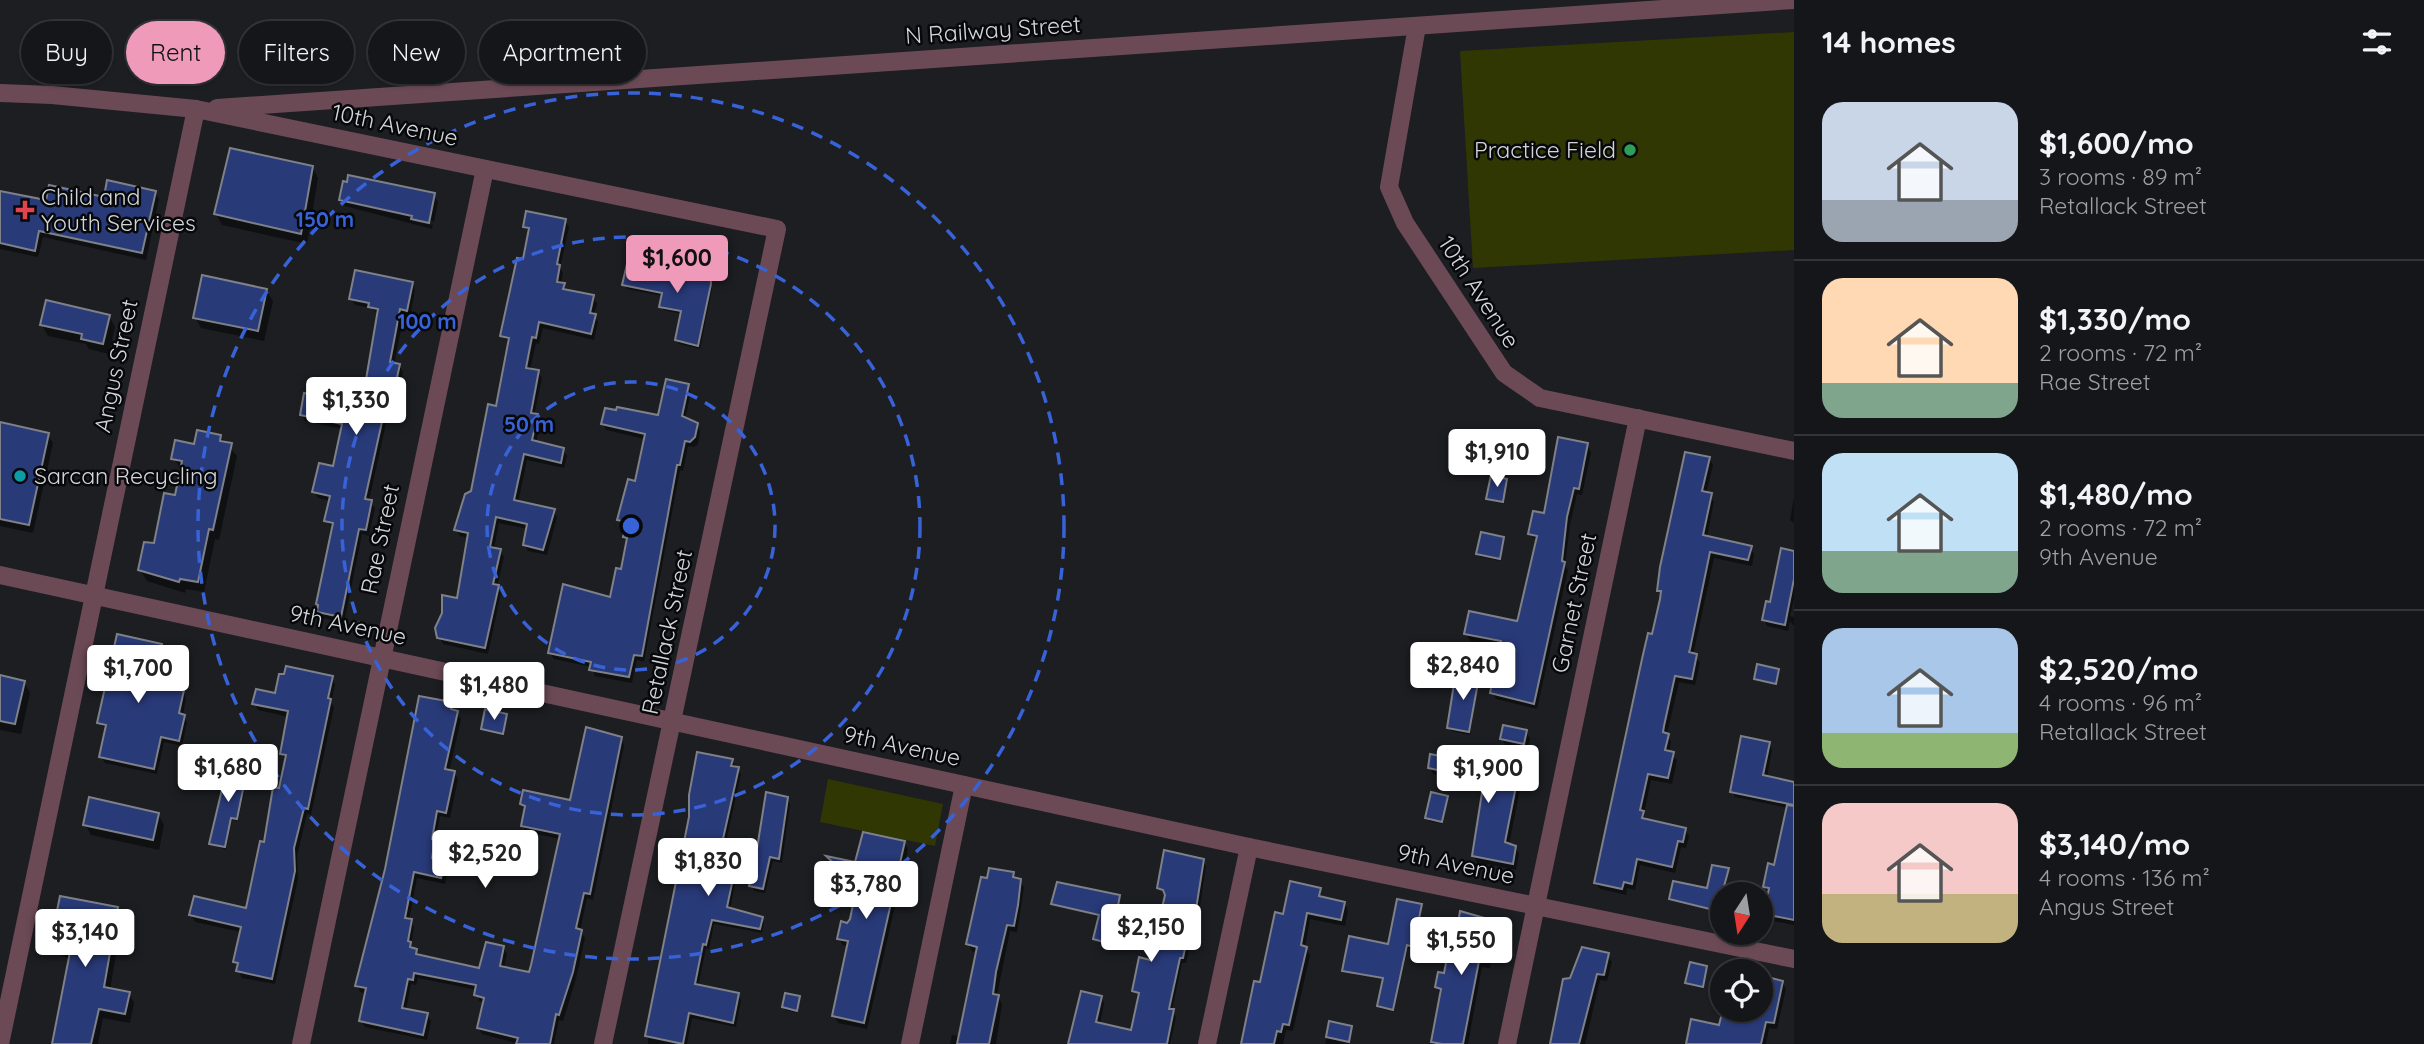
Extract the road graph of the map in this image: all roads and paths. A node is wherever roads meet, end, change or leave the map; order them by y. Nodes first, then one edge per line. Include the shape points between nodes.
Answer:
1 (1794, 0) edge
2 (1417, 26) junction
3 (0, 93) edge
4 (196, 109) junction
5 (485, 169) junction
6 (777, 229) joint
7 (1638, 418) junction
8 (1794, 451) edge
9 (0, 575) edge
10 (94, 595) junction
11 (380, 657) junction
12 (674, 722) junction
13 (964, 785) junction
14 (1249, 847) junction
15 (1535, 906) junction
16 (1794, 959) edge
17 (0, 1044) edge
18 (301, 1044) edge
19 (603, 1044) edge
20 (910, 1044) edge
21 (1207, 1044) edge
22 (1507, 1044) edge

1 - 2 street, N Railway Street
2 - 4 street, N Railway Street
2 - 7 street, 10th Avenue via 1389,187 1405,223 1503,373 1539,398
3 - 4 street, 10th Avenue
4 - 5 street, 10th Avenue
4 - 10 street, Angus Street
5 - 6 street, 10th Avenue
5 - 11 street, Rae Street
6 - 12 street, Retallack Street
7 - 8 street, 10th Avenue
7 - 15 street, Garnet Street
9 - 10 street, 9th Avenue
10 - 11 street, 9th Avenue
10 - 17 street, Angus Street
11 - 12 street, 9th Avenue
11 - 18 street, Rae Street
12 - 13 street, 9th Avenue
12 - 19 street, Retallack Street
13 - 14 street, 9th Avenue
13 - 20 street
14 - 15 street, 9th Avenue
14 - 21 street
15 - 16 street, 9th Avenue
15 - 22 street, Garnet Street

